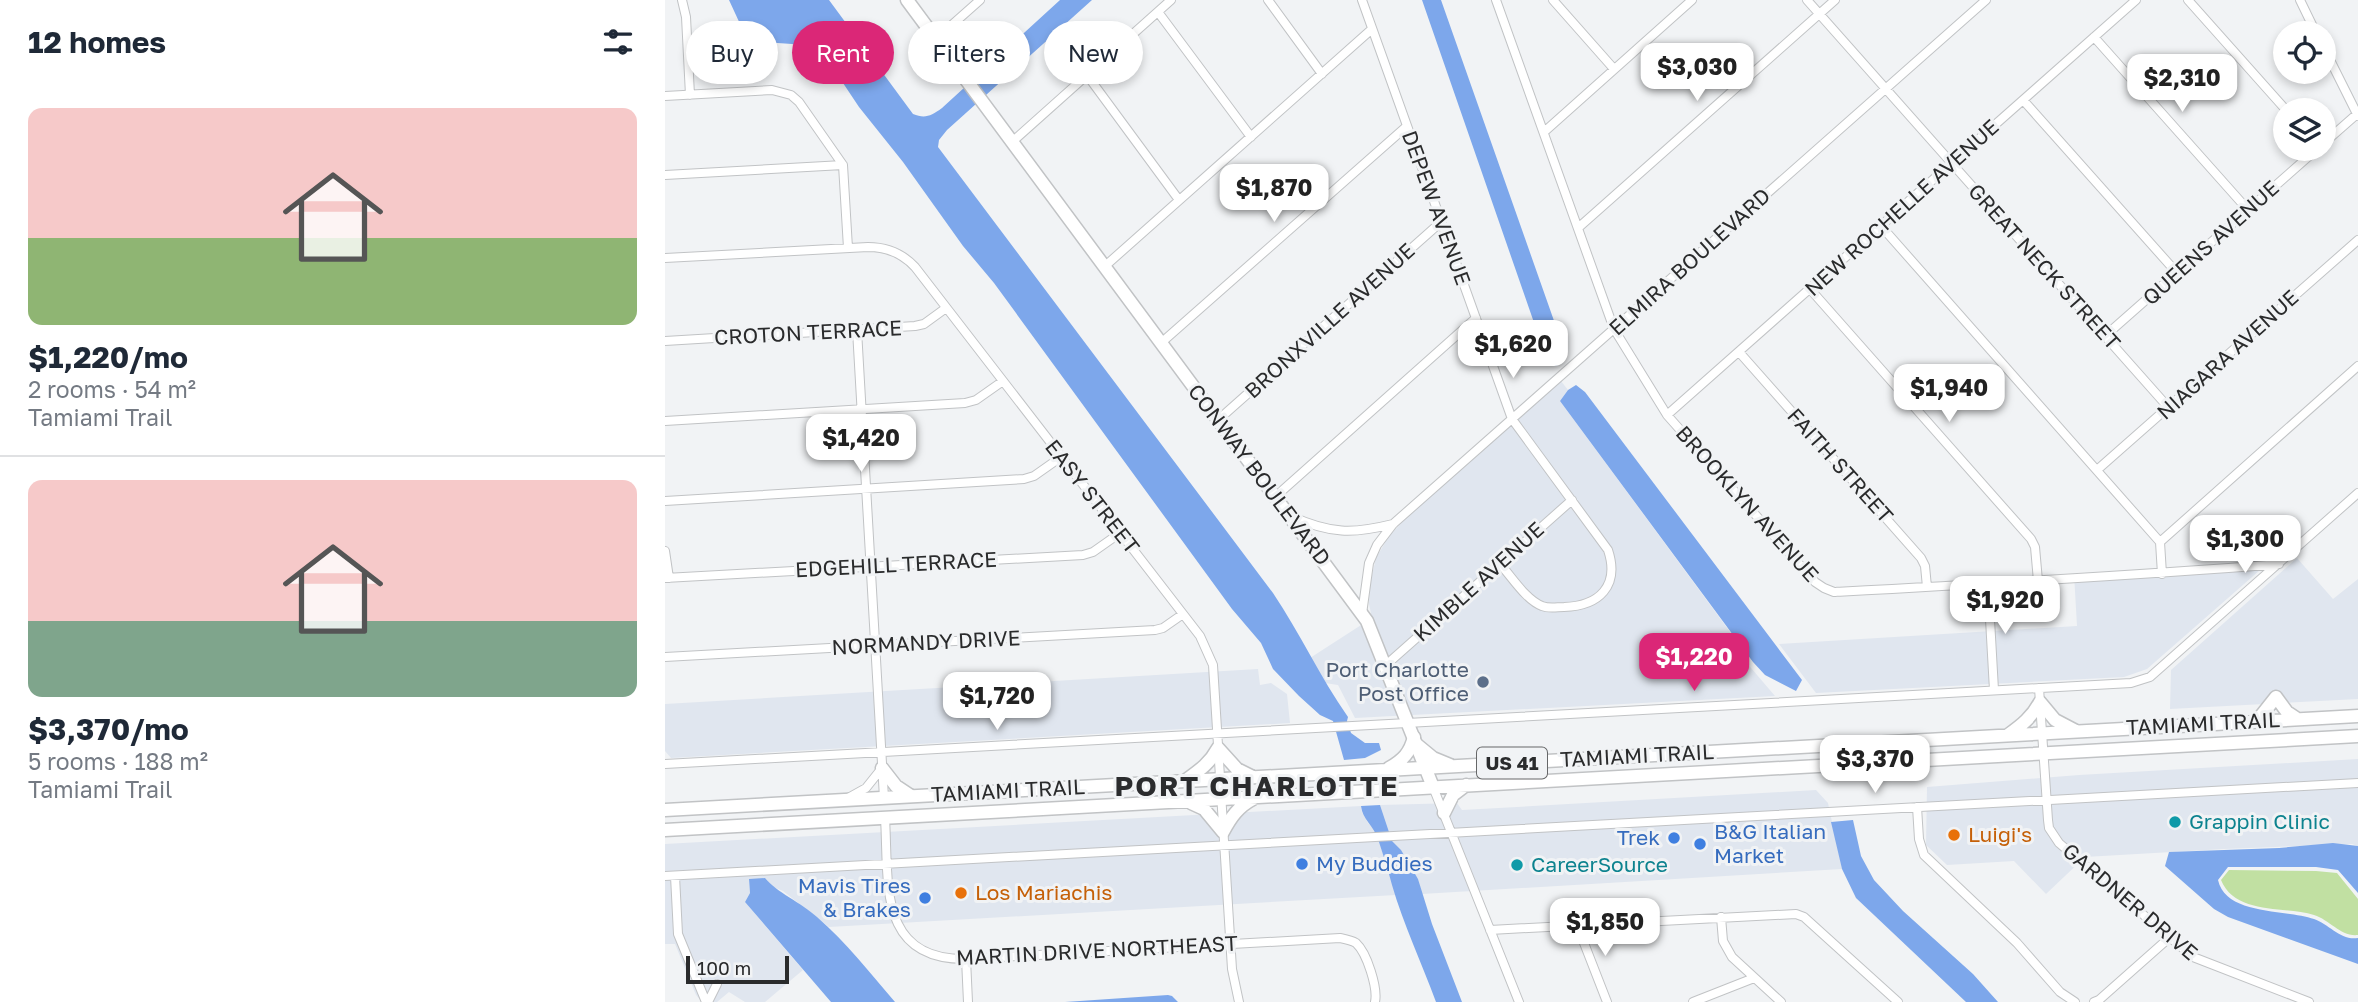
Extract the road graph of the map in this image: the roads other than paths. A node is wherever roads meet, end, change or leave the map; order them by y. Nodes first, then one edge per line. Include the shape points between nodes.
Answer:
1 (682, 0) edge
2 (907, 0) edge
3 (980, 0) edge
4 (1171, 0) edge
5 (1268, 0) edge
6 (1361, 0) edge
7 (1496, 0) edge
8 (1553, 0) edge
9 (1807, 0) edge
10 (1836, 0) edge
11 (1986, 0) edge
12 (2136, 0) edge
13 (2188, 0) edge
14 (2300, 0) edge
15 (1686, 2) edge
16 (1158, 12) junction
17 (1820, 14) junction
18 (923, 21) edge
19 (956, 21) edge
20 (2310, 21) edge
21 (1143, 25) edge
22 (1372, 29) junction
23 (2094, 37) junction
24 (1614, 69) junction
25 (2336, 72) edge
26 (1322, 74) junction
27 (967, 84) edge
28 (1077, 84) edge
29 (1094, 84) edge
30 (1886, 89) junction
31 (690, 95) junction
32 (665, 96) edge
33 (2275, 98) edge
34 (2023, 100) junction
35 (2357, 115) edge
36 (1407, 126) junction
37 (1544, 132) junction
38 (2336, 133) edge
39 (1251, 137) junction
40 (1012, 142) junction
41 (2303, 161) edge
42 (1952, 163) junction
43 (843, 165) junction
44 (665, 175) edge
45 (1179, 200) junction
46 (2248, 210) junction
47 (1441, 222) junction
48 (1881, 226) junction
49 (1578, 228) junction
50 (2358, 240) edge
51 (848, 248) junction
52 (665, 258) edge
53 (1104, 267) junction
54 (2176, 273) junction
55 (1810, 289) junction
56 (946, 308) junction
57 (1476, 318) junction
58 (1615, 329) junction
59 (857, 330) junction
60 (2105, 336) junction
61 (665, 341) edge
62 (1161, 343) junction
63 (1739, 352) junction
64 (2358, 366) edge
65 (1003, 381) junction
66 (2168, 407) junction
67 (862, 409) junction
68 (1667, 415) junction
69 (1512, 419) junction
70 (1218, 420) junction
71 (665, 421) edge
72 (1061, 457) junction
73 (2097, 470) junction
74 (866, 488) junction
75 (2358, 493) edge
76 (1275, 497) junction
77 (665, 500) edge
78 (1572, 500) junction
79 (1289, 515) junction
80 (1393, 524) junction
81 (1120, 533) junction
82 (2160, 541) junction
83 (665, 551) edge
84 (1500, 564) junction
85 (2279, 564) junction
86 (871, 567) junction
87 (2162, 574) junction
88 (667, 578) edge
89 (2038, 581) junction
90 (1988, 584) junction
91 (1927, 587) junction
92 (1183, 614) junction
93 (1361, 614) junction
94 (875, 646) junction
95 (665, 657) edge
96 (1386, 665) junction
97 (2039, 688) junction
98 (1994, 690) junction
99 (2040, 702) junction
100 (2358, 716) edge
101 (2296, 718) junction
102 (2257, 721) junction
103 (1409, 723) junction
104 (2076, 731) junction
105 (1218, 733) junction
106 (2042, 733) junction
107 (2008, 735) junction
108 (2358, 736) edge
109 (1415, 741) junction
110 (1218, 748) junction
111 (881, 752) junction
112 (2043, 753) junction
113 (665, 764) edge
114 (1454, 766) junction
115 (882, 768) junction
116 (1425, 768) junction
117 (1385, 770) junction
118 (1254, 777) junction
119 (1219, 779) junction
120 (1184, 781) junction
121 (2358, 783) edge
122 (1466, 785) junction
123 (1433, 787) junction
124 (911, 796) junction
125 (884, 797) junction
126 (1256, 797) junction
127 (845, 799) junction
128 (1220, 800) junction
129 (2047, 800) junction
130 (1187, 801) junction
131 (1917, 807) junction
132 (665, 810) edge
133 (1444, 813) junction
134 (884, 818) junction
135 (848, 820) junction
136 (665, 830) edge
137 (1223, 832) junction
138 (1452, 833) junction
139 (1224, 846) junction
140 (888, 864) junction
141 (665, 876) edge
142 (675, 876) junction
143 (1721, 917) junction
144 (1577, 925) junction
145 (1490, 930) junction
146 (2169, 938) junction
147 (1230, 944) junction
148 (966, 959) junction
149 (1754, 978) junction
150 (717, 984) dead end
151 (2291, 999) edge
152 (707, 1002) edge
153 (968, 1002) edge
154 (1239, 1002) edge
155 (1375, 1002) edge
156 (1519, 1002) edge
157 (1607, 1002) edge
158 (1693, 1002) edge
159 (1781, 1002) edge
160 (1898, 1002) edge
161 (2075, 1002) edge
162 (2094, 1002) edge
163 (2309, 1002) edge

1 - 31 street
2 - 18 main road, CONWAY BOULEVARD
3 - 19 street
4 - 16 street
5 - 26 street
6 - 22 street, DEPEW AVENUE
7 - 37 street, BROOKLYN AVENUE
8 - 24 street
9 - 17 street, GREAT NECK STREET
10 - 17 street
11 - 30 street, ELMIRA BOULEVARD
12 - 23 street, NEW ROCHELLE AVENUE
13 - 33 street
14 - 20 street
15 - 24 street
16 - 21 street
16 - 39 street
17 - 30 street, GREAT NECK STREET
17 - 49 street
22 - 26 street
22 - 36 street, DEPEW AVENUE
23 - 34 street, NEW ROCHELLE AVENUE
23 - 46 street
24 - 37 street
25 - 35 street
26 - 39 street
27 - 40 main road, CONWAY BOULEVARD
28 - 40 street
29 - 45 street
30 - 42 street, GREAT NECK STREET
30 - 58 street, ELMIRA BOULEVARD
31 - 32 street
31 - 43 street via 772,90 791,95
34 - 42 street, NEW ROCHELLE AVENUE
34 - 54 street
35 - 38 street
36 - 47 street, DEPEW AVENUE
36 - 62 street
37 - 49 street, BROOKLYN AVENUE
39 - 45 street
40 - 53 main road, CONWAY BOULEVARD
41 - 46 street, QUEENS AVENUE
42 - 48 street, NEW ROCHELLE AVENUE
42 - 60 street, GREAT NECK STREET
43 - 44 street
43 - 51 street
45 - 53 street
46 - 54 street, QUEENS AVENUE
47 - 57 street, DEPEW AVENUE
47 - 70 street, BRONXVILLE AVENUE
48 - 55 street, NEW ROCHELLE AVENUE
48 - 73 street
49 - 58 street, BROOKLYN AVENUE
50 - 66 street, NIAGARA AVENUE
51 - 52 street, EASY STREET
51 - 56 street, EASY STREET via 877,247 902,256
53 - 62 main road, CONWAY BOULEVARD
54 - 60 street, QUEENS AVENUE
55 - 63 street, NEW ROCHELLE AVENUE
55 - 89 street via 2031,539
56 - 59 street, CROTON TERRACE via 924,324
56 - 65 street, EASY STREET
57 - 69 street, DEPEW AVENUE
57 - 76 street
58 - 68 street, BROOKLYN AVENUE
58 - 69 street, ELMIRA BOULEVARD
59 - 61 street, CROTON TERRACE
59 - 67 street
60 - 66 street, GREAT NECK STREET
62 - 70 main road, CONWAY BOULEVARD
63 - 68 street, NEW ROCHELLE AVENUE
63 - 91 street, FAITH STREET via 1921,558
64 - 82 street
65 - 67 street via 965,403
65 - 72 street, EASY STREET
66 - 73 street, NIAGARA AVENUE
67 - 71 street
67 - 74 street
68 - 91 street, BROOKLYN AVENUE via 1823,588 1834,592
69 - 78 street, DEPEW AVENUE
69 - 80 street, ELMIRA BOULEVARD
70 - 76 main road, CONWAY BOULEVARD
72 - 74 street via 1024,479
72 - 81 street, EASY STREET
73 - 82 street
74 - 77 street
74 - 86 street
75 - 85 street
76 - 79 main road, CONWAY BOULEVARD
78 - 84 street, KIMBLE AVENUE
78 - 84 street, DEPEW AVENUE via 1612,561 1609,583 1595,600 1575,607 1539,605
79 - 80 street, ELMIRA BOULEVARD via 1344,532
79 - 93 main road, CONWAY BOULEVARD
80 - 93 street, ELMIRA BOULEVARD via 1369,563
81 - 86 street, EDGEHILL TERRACE via 1083,555
81 - 92 street, EASY STREET
82 - 87 street
83 - 88 street
84 - 96 street, KIMBLE AVENUE
85 - 87 street, BROOKLYN AVENUE
85 - 97 street via 2150,677 2131,683
86 - 88 street, EDGEHILL TERRACE
86 - 94 street
87 - 89 street, BROOKLYN AVENUE
89 - 90 street, BROOKLYN AVENUE
90 - 91 street, BROOKLYN AVENUE
90 - 98 street
92 - 94 street, NORMANDY DRIVE via 1154,630
92 - 105 street, EASY STREET via 1210,655
93 - 96 main road, CONWAY BOULEVARD
94 - 95 street, NORMANDY DRIVE
94 - 111 street
96 - 103 main road, CONWAY BOULEVARD
97 - 98 street
97 - 99 street, GARDNER DRIVE
98 - 103 street
99 - 104 main road via 2055,720
99 - 106 street, GARDNER DRIVE
99 - 107 main road via 2027,721
100 - 101 main road, TAMIAMI TRAIL / US 41
101 - 102 main road, TAMIAMI TRAIL / US 41
101 - 102 main road via 2276,697
102 - 104 main road, TAMIAMI TRAIL / US 41
103 - 105 street
103 - 109 main road, CONWAY BOULEVARD
104 - 106 main road, TAMIAMI TRAIL / US 41
105 - 110 street, EASY STREET
105 - 111 street
106 - 107 main road, TAMIAMI TRAIL / US 41
106 - 112 street, GARDNER DRIVE
107 - 114 main road, TAMIAMI TRAIL / US 41
108 - 112 main road, TAMIAMI TRAIL / US 41
109 - 114 main road via 1433,758
109 - 116 main road, CONWAY BOULEVARD
109 - 117 main road via 1406,756
110 - 118 main road via 1237,769
110 - 119 street, EASY STREET
110 - 120 main road via 1203,768
111 - 113 street
111 - 115 street
112 - 122 main road, TAMIAMI TRAIL / US 41
112 - 129 street, GARDNER DRIVE
114 - 116 main road, TAMIAMI TRAIL / US 41
115 - 124 main road
115 - 125 street
115 - 127 street via 866,788
116 - 117 main road, TAMIAMI TRAIL / US 41
116 - 123 main road, CONWAY BOULEVARD
117 - 118 main road, TAMIAMI TRAIL / US 41
118 - 119 main road, TAMIAMI TRAIL / US 41
119 - 120 main road, TAMIAMI TRAIL / US 41
119 - 128 street, EASY STREET
120 - 124 main road, TAMIAMI TRAIL / US 41
121 - 129 street
122 - 123 main road, TAMIAMI TRAIL / US 41
122 - 133 main road via 1453,795
123 - 126 main road, TAMIAMI TRAIL / US 41
123 - 133 street, CONWAY BOULEVARD
124 - 125 main road, TAMIAMI TRAIL / US 41
125 - 127 main road, TAMIAMI TRAIL / US 41
125 - 135 main road via 874,809
126 - 128 main road, TAMIAMI TRAIL / US 41
126 - 137 main road via 1232,815
127 - 132 main road, TAMIAMI TRAIL / US 41
128 - 130 main road, TAMIAMI TRAIL / US 41
128 - 137 street, EASY STREET
129 - 131 street
129 - 146 street, GARDNER DRIVE via 2049,828 2059,843
130 - 134 main road, TAMIAMI TRAIL / US 41
130 - 137 main road via 1204,809
131 - 138 street
131 - 161 street via 1924,855
133 - 138 street, CONWAY BOULEVARD
134 - 135 main road, TAMIAMI TRAIL / US 41
134 - 140 street, MARTIN DRIVE NORTHEAST
135 - 136 main road, TAMIAMI TRAIL / US 41
137 - 139 street, EASY STREET
138 - 139 street
138 - 145 street, CONWAY BOULEVARD
139 - 140 street
139 - 147 street, EASY STREET
140 - 142 street
140 - 148 street, MARTIN DRIVE NORTHEAST via 891,908 904,936 928,954
141 - 142 street
142 - 152 street via 678,934
143 - 144 street
143 - 149 street via 1723,942
143 - 160 street via 1804,917
144 - 145 street
144 - 157 street
145 - 156 street, CONWAY BOULEVARD
146 - 151 street, GARDNER DRIVE via 2201,961
146 - 162 street
147 - 148 street, MARTIN DRIVE NORTHEAST
147 - 154 street, EASY STREET
147 - 155 street, MARTIN DRIVE NORTHEAST via 1340,938 1356,943 1375,984
148 - 153 street
149 - 158 street
149 - 159 street
150 - 152 street
151 - 163 street, GARDNER DRIVE

